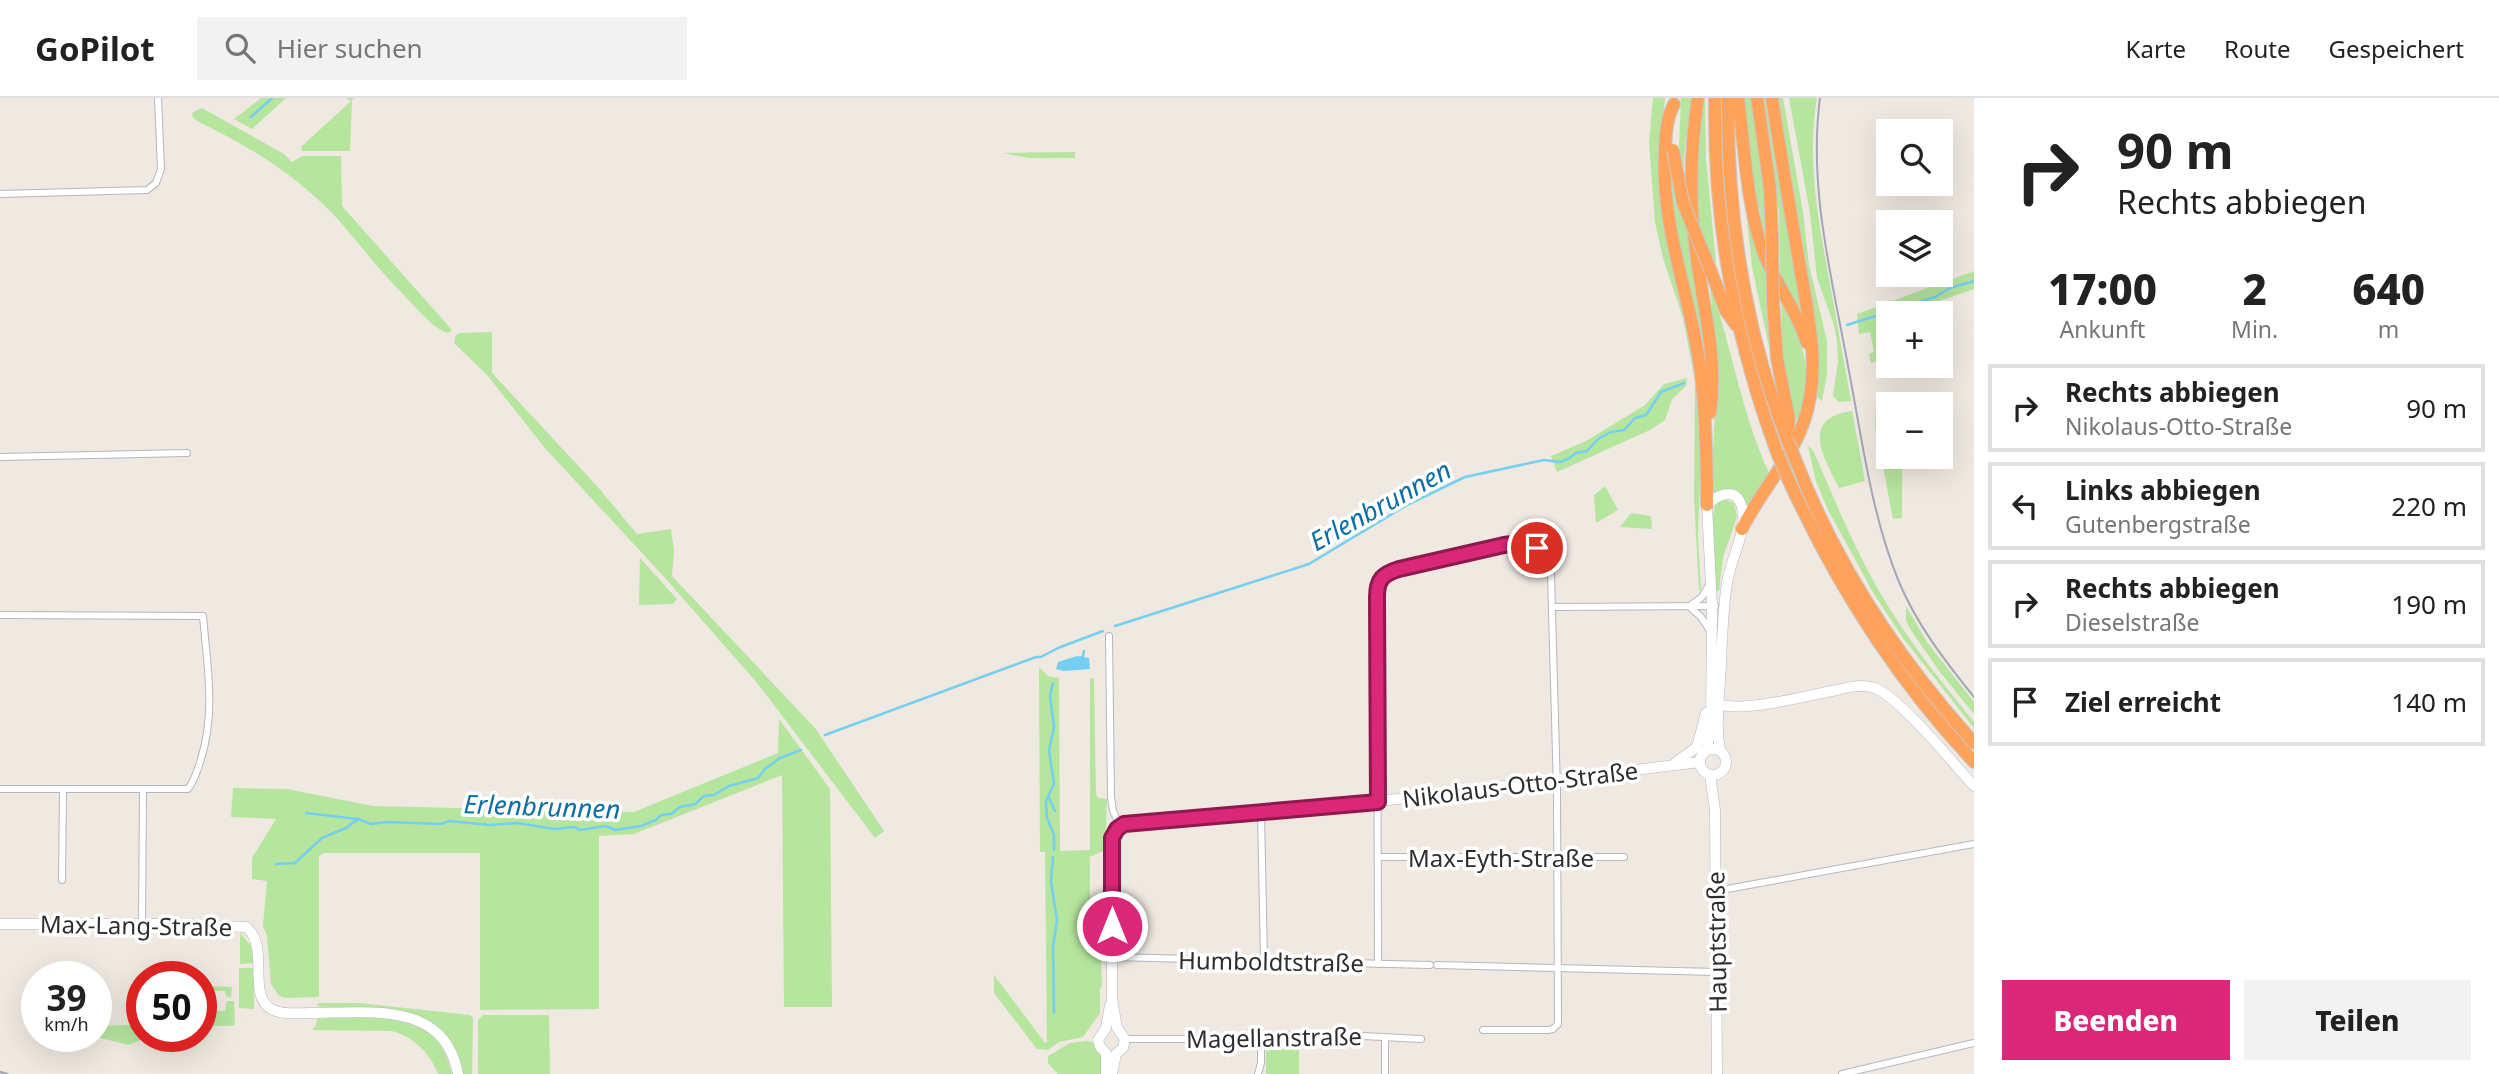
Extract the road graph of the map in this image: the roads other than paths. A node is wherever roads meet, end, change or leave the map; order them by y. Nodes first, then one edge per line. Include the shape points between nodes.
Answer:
1 (158, 98) edge
2 (1698, 98) edge
3 (1715, 98) edge
4 (1728, 98) edge
5 (1738, 98) edge
6 (1757, 98) edge
7 (1772, 98) edge
8 (1675, 101) edge
9 (0, 194) edge
10 (1738, 328) junction
11 (1811, 357) junction
12 (1707, 437) junction
13 (1787, 439) junction
14 (187, 453) dead end
15 (0, 457) edge
16 (1707, 505) junction
17 (1742, 529) junction
18 (1711, 582) junction
19 (1724, 603) junction
20 (1690, 606) junction
21 (1712, 606) junction
22 (1552, 607) junction
23 (0, 615) edge
24 (1712, 633) junction
25 (1109, 636) dead end
26 (1713, 698) junction
27 (1974, 743) edge
28 (1707, 750) junction
29 (1720, 750) junction
30 (1974, 762) edge
31 (1670, 766) junction
32 (1709, 771) junction
33 (1556, 779) junction
34 (1974, 786) edge
35 (0, 789) edge
36 (63, 789) junction
37 (143, 789) junction
38 (1378, 802) junction
39 (1261, 812) junction
40 (1120, 826) junction
41 (1974, 844) edge
42 (1557, 856) junction
43 (1379, 857) junction
44 (1624, 857) dead end
45 (62, 880) dead end
46 (1716, 891) junction
47 (0, 923) edge
48 (142, 924) junction
49 (1112, 957) junction
50 (1264, 961) junction
51 (1378, 964) junction
52 (1557, 968) junction
53 (1717, 972) junction
54 (1112, 1028) junction
55 (1483, 1030) dead end
56 (1385, 1038) junction
57 (1125, 1039) junction
58 (1261, 1039) junction
59 (1421, 1039) dead end
60 (1974, 1043) edge
61 (1111, 1053) junction
62 (457, 1074) edge
63 (1106, 1074) edge
64 (1112, 1074) edge
65 (1258, 1074) edge
66 (1385, 1074) edge
67 (1717, 1074) edge
68 (1842, 1074) edge

1 - 9 street via 162,169 152,187
2 - 12 highway via 1690,188 1712,352
3 - 10 highway via 1721,224
4 - 13 highway via 1732,198 1743,279 1767,381
5 - 11 highway via 1760,243 1800,323
6 - 13 highway, bridge via 1768,175 1777,359 1789,419
7 - 11 highway via 1810,325
8 - 10 highway, bridge via 1674,150 1682,203 1726,311
8 - 12 highway via 1665,136 1666,205 1698,354
10 - 30 highway, bridge via 1778,455 1834,572 1924,705
11 - 17 highway via 1803,424
12 - 16 highway
13 - 27 highway, bridge via 1830,537 1883,627
14 - 15 street
16 - 17 main road via 1725,493 1738,498
16 - 18 main road
17 - 19 main road
18 - 20 street
18 - 21 main road
19 - 21 street
19 - 26 main road
20 - 21 street
20 - 22 street
20 - 24 street
21 - 24 main road
22 - 33 street
22 - 38 street via 1550,566 1544,554 1524,544 1384,575 1377,585
23 - 37 street via 203,616 211,709 194,781 188,789
24 - 26 main road
25 - 40 street via 1111,797
26 - 28 main road
26 - 29 main road
26 - 31 main road via 1697,747
26 - 34 main road via 1729,707 1864,685 1878,689
28 - 29 main road
28 - 32 main road via 1702,755
29 - 32 main road via 1727,762
31 - 32 main road, Nikolaus-Otto-Straße
31 - 33 main road, Nikolaus-Otto-Straße
32 - 46 main road, Hauptstraße via 1715,810
33 - 38 main road, Nikolaus-Otto-Straße
33 - 42 street
35 - 36 street
36 - 37 street
36 - 45 street
37 - 48 street
38 - 39 main road, Nikolaus-Otto-Straße
38 - 43 street
39 - 40 main road, Nikolaus-Otto-Straße
39 - 50 street
40 - 49 main road via 1112,844
41 - 46 street
42 - 43 street, Max-Eyth-Straße
42 - 44 street, Max-Eyth-Straße
42 - 52 street
43 - 51 street
46 - 53 main road, Hauptstraße
47 - 48 main road, Max-Lang-Straße
48 - 62 main road, Max-Lang-Straße via 246,928 257,943 264,1000 274,1010 414,1018 443,1038
49 - 50 street, Humboldtstraße
49 - 54 main road
50 - 51 street, Humboldtstraße
51 - 52 street, Humboldtstraße
52 - 53 street, Humboldtstraße
52 - 55 street via 1557,1026 1548,1030
53 - 67 main road, Hauptstraße
54 - 57 main road
54 - 61 main road via 1098,1040 1100,1047
56 - 58 street, Magellanstraße via 1266,1035
56 - 59 street, Magellanstraße
56 - 66 street
57 - 58 street, Magellanstraße
57 - 61 main road via 1123,1048
58 - 65 street
60 - 68 street
61 - 63 main road
61 - 64 main road

